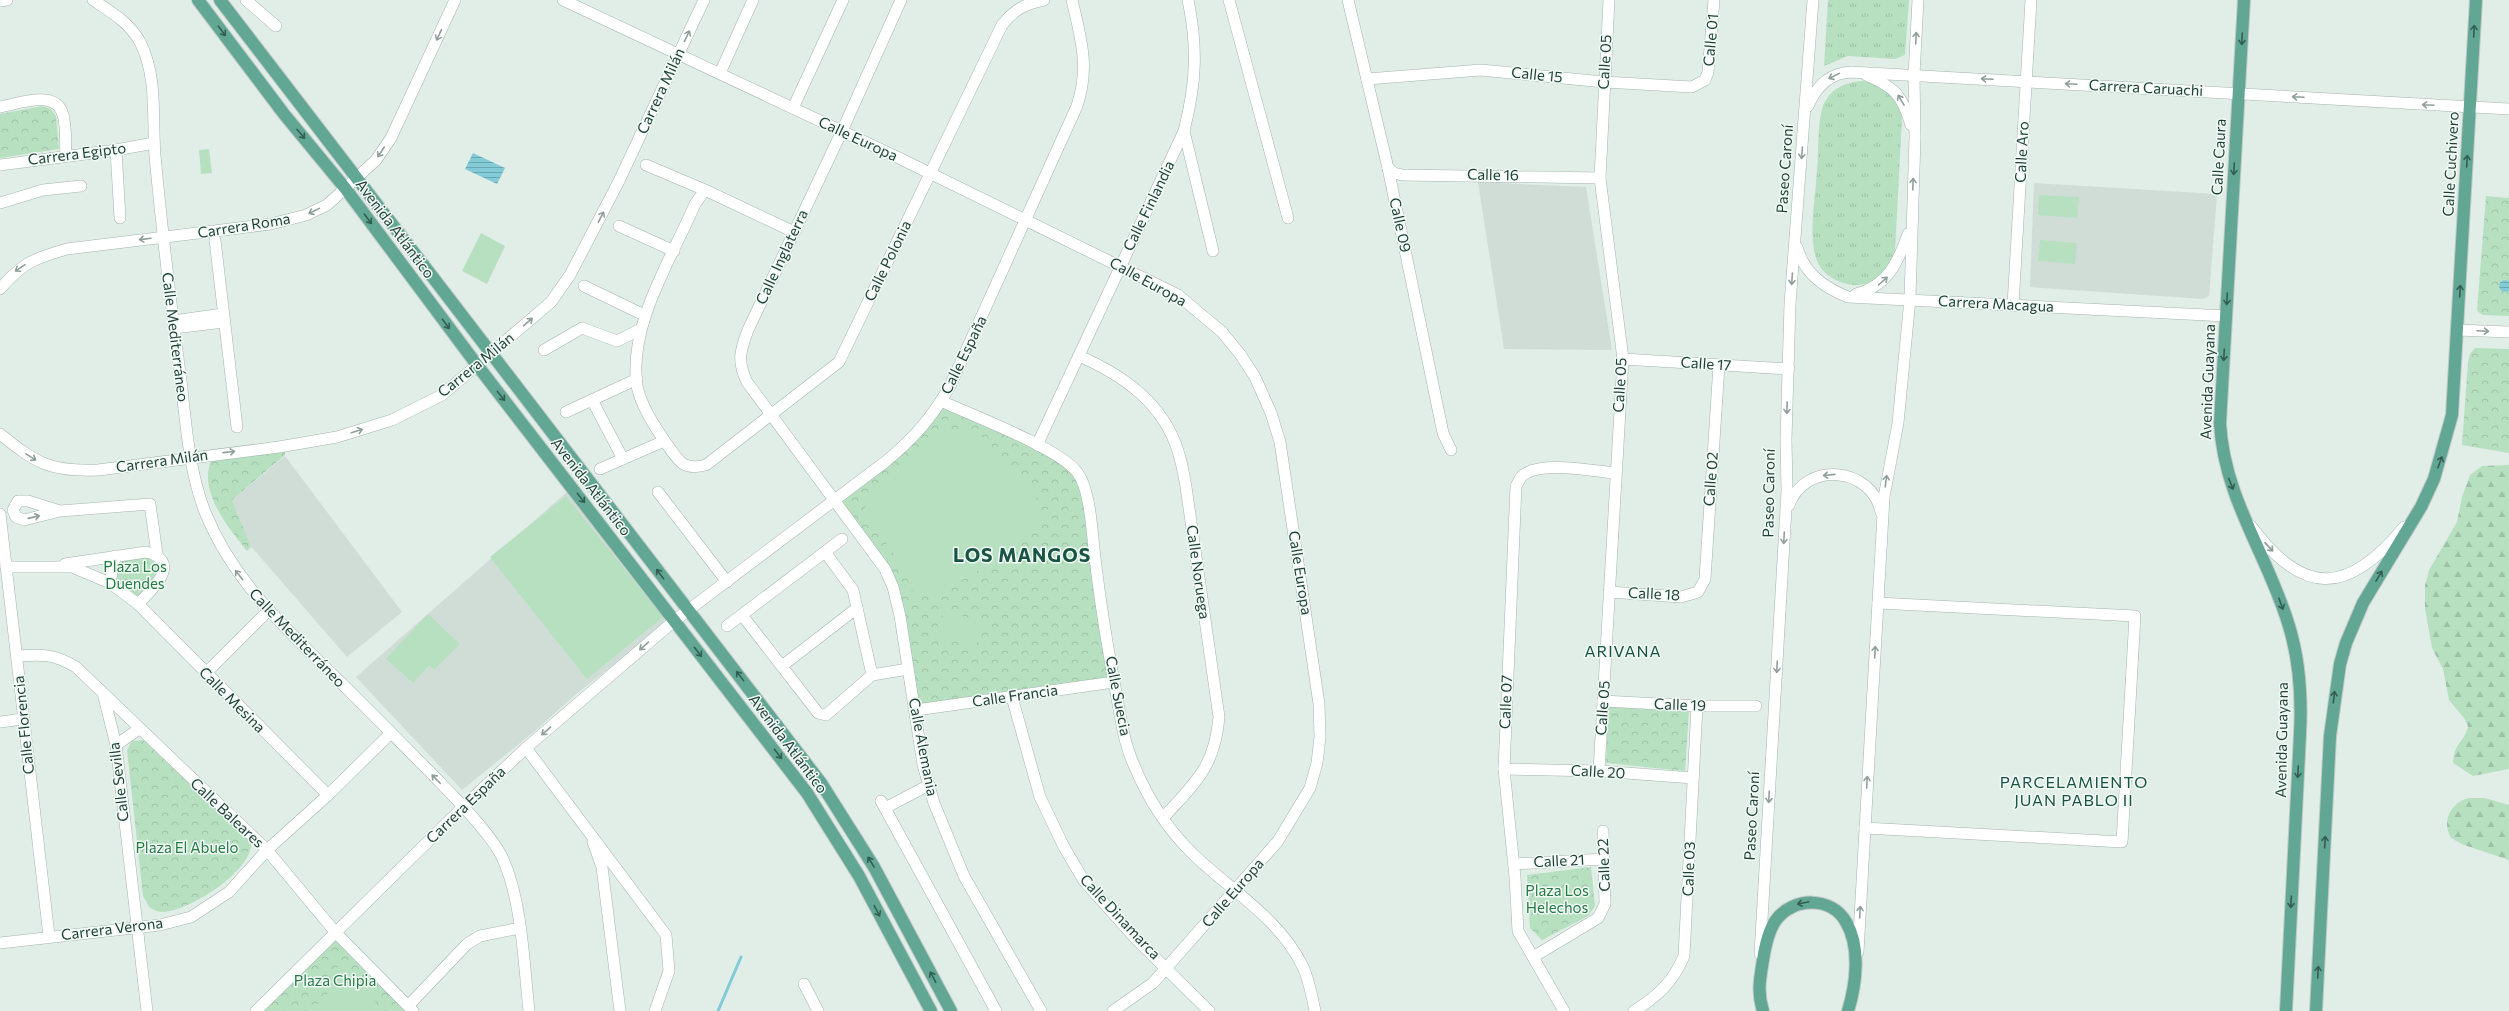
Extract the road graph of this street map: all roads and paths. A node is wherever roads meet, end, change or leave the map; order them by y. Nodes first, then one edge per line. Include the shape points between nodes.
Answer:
1 (7, 0) edge
2 (93, 0) edge
3 (198, 0) edge
4 (220, 0) edge
5 (246, 0) edge
6 (455, 0) edge
7 (563, 0) edge
8 (704, 0) edge
9 (753, 0) edge
10 (843, 0) edge
11 (901, 0) edge
12 (1044, 0) edge
13 (1072, 0) edge
14 (1188, 0) edge
15 (1229, 0) edge
16 (1348, 0) edge
17 (1609, 0) edge
18 (1714, 0) edge
19 (1814, 0) edge
20 (1918, 0) edge
21 (2031, 0) edge
22 (2244, 0) edge
23 (2476, 0) edge
24 (0, 1) edge
25 (276, 26) dead end
26 (679, 54) junction
27 (1860, 72) junction
28 (720, 73) junction
29 (1914, 75) junction
30 (1367, 79) junction
31 (1705, 80) joint
32 (1604, 82) junction
33 (2026, 82) junction
34 (2239, 94) junction
35 (0, 107) edge
36 (2470, 107) junction
37 (792, 108) junction
38 (2509, 109) edge
39 (1805, 114) junction
40 (842, 131) junction
41 (1184, 131) junction
42 (1915, 137) junction
43 (154, 143) junction
44 (116, 150) junction
45 (66, 155) junction
46 (0, 165) edge
47 (646, 165) dead end
48 (1388, 168) junction
49 (931, 173) junction
50 (358, 177) junction
51 (1600, 178) junction
52 (81, 186) dead end
53 (345, 188) junction
54 (705, 190) junction
55 (0, 203) edge
56 (120, 218) dead end
57 (1288, 218) dead end
58 (1027, 220) junction
59 (1912, 223) junction
60 (619, 226) dead end
61 (794, 232) junction
62 (163, 237) junction
63 (215, 240) dead end
64 (1795, 241) junction
65 (674, 251) junction
66 (1213, 251) dead end
67 (1121, 266) junction
68 (584, 286) dead end
69 (0, 289) edge
70 (1848, 296) junction
71 (1910, 299) junction
72 (2013, 305) junction
73 (644, 315) junction
74 (2226, 316) junction
75 (224, 318) junction
76 (174, 325) junction
77 (642, 329) junction
78 (2457, 330) junction
79 (2509, 332) edge
80 (544, 350) dead end
81 (491, 355) junction
82 (1079, 356) junction
83 (1623, 359) junction
84 (1719, 365) junction
85 (477, 366) junction
86 (1789, 369) junction
87 (638, 379) junction
88 (592, 400) junction
89 (941, 401) junction
90 (566, 412) dead end
91 (771, 415) junction
92 (237, 427) dead end
93 (0, 434) edge
94 (664, 441) junction
95 (1038, 444) junction
96 (1451, 450) dead end
97 (190, 457) junction
98 (623, 459) junction
99 (600, 469) dead end
100 (1614, 473) junction
101 (658, 492) dead end
102 (833, 502) junction
103 (2421, 507) junction
104 (60, 511) dead end
105 (1786, 513) junction
106 (0, 514) edge
107 (2244, 517) junction
108 (1882, 523) junction
109 (842, 539) dead end
110 (825, 552) junction
111 (157, 554) junction
112 (115, 556) junction
113 (53, 565) junction
114 (6, 567) junction
115 (727, 582) junction
116 (110, 584) junction
117 (1609, 592) junction
118 (1698, 592) joint
119 (1878, 603) junction
120 (138, 604) junction
121 (857, 608) junction
122 (268, 611) junction
123 (688, 611) junction
124 (742, 615) junction
125 (674, 621) junction
126 (727, 626) dead end
127 (17, 656) junction
128 (782, 666) junction
129 (908, 669) junction
130 (205, 674) junction
131 (872, 675) junction
132 (1114, 682) junction
133 (103, 696) junction
134 (1012, 698) junction
135 (1603, 701) junction
136 (1697, 706) junction
137 (1756, 706) dead end
138 (916, 710) junction
139 (23, 719) junction
140 (0, 722) edge
141 (139, 729) junction
142 (391, 733) junction
143 (116, 744) junction
144 (526, 748) junction
145 (1504, 769) junction
146 (1598, 771) junction
147 (1693, 778) junction
148 (929, 785) junction
149 (328, 795) junction
150 (463, 806) junction
151 (1164, 818) junction
152 (586, 827) junction
153 (1865, 828) junction
154 (1603, 831) dead end
155 (267, 850) junction
156 (1604, 859) junction
157 (1514, 864) junction
158 (1236, 890) junction
159 (136, 928) junction
160 (520, 928) junction
161 (336, 933) junction
162 (49, 936) junction
163 (0, 943) edge
164 (1533, 957) junction
165 (1167, 967) junction
166 (1856, 979) junction
167 (804, 984) dead end
168 (1758, 987) junction
169 (411, 1008) edge
170 (147, 1011) edge
171 (256, 1011) edge
172 (528, 1011) edge
173 (620, 1011) edge
174 (655, 1011) edge
175 (818, 1011) edge
176 (931, 1011) edge
177 (951, 1011) edge
178 (996, 1011) edge
179 (1041, 1011) edge
180 (1113, 1011) edge
181 (1209, 1011) edge
182 (1315, 1011) edge
183 (1564, 1011) edge
184 (1634, 1011) edge
185 (1754, 1011) edge
186 (1763, 1011) edge
187 (1848, 1011) edge
188 (1855, 1011) edge
189 (2286, 1011) edge
190 (2316, 1011) edge

1 - 24 street
2 - 43 street, Calle Mediterráneo via 127,24 140,42 153,88
3 -> 53 main road, Avenida Atlántico via 284,114
4 - 50 main road, Avenida Atlántico
5 - 25 street
6 -> 50 street, Carrera Roma via 391,138 376,160
7 - 26 street, Calle Europa
26 -> 8 street, Carrera Milán
9 - 28 street
10 - 37 street
11 - 40 street, Calle Inglaterra
12 - 49 street, Calle Polonia via 1029,3 1013,11 1002,26
13 - 58 street, Calle España via 1081,41 1084,84 1077,106
14 - 41 street, Calle Finlandia via 1196,62 1194,91
15 - 57 street
16 - 30 street, Calle 09
17 - 32 street, Calle 05
18 - 31 street, Calle 01 via 1708,72
19 - 39 street, Paseo Caroní
29 -> 20 street, Paseo Caroní
21 - 33 street, Calle Aro
22 -> 34 main road, Calle Caura
36 -> 23 main road, Calle Cuchivero
26 - 28 street, Calle Europa
81 -> 26 street, Carrera Milán via 551,302 570,275 618,184
27 - 29 street, Carrera Caruachi
27 -> 39 street, Carrera Caruachi via 1841,72 1832,76 1815,92
42 -> 27 street via 1906,109 1892,88
28 - 37 street, Calle Europa
33 -> 29 street, Carrera Caruachi
29 - 42 street, Paseo Caroní
30 - 32 street, Calle 15 via 1481,70
30 - 48 street, Calle 09
31 - 32 street, Calle 15 via 1692,87
32 - 51 street, Calle 05
34 -> 33 street, Carrera Caruachi
33 - 72 street, Calle Aro
36 -> 34 street, Carrera Caruachi
34 -> 74 main road, Calle Caura
35 - 45 street via 44,99 55,102 62,112
36 - 38 street, Carrera Caruachi
78 -> 36 main road, Calle Cuchivero
37 - 40 street, Calle Europa
39 -> 64 street, Paseo Caroní
40 - 49 street, Calle Europa
40 - 61 street, Calle Inglaterra
41 - 66 street
41 - 67 street, Calle Finlandia
59 -> 42 street, Paseo Caroní
43 - 44 street, Carrera Egipto
43 - 62 street, Calle Mediterráneo
44 - 45 street, Carrera Egipto
44 - 56 street
45 - 46 street, Carrera Egipto
47 - 54 street
48 - 51 street, Calle 16 via 1394,174 1402,175
48 - 96 street, Calle 09 via 1443,433
49 - 58 street, Calle Europa
49 - 91 street, Calle Polonia via 839,362
50 - 53 street, Carrera Roma
50 - 81 main road, Avenida Atlántico
51 - 83 street, Calle 05
52 - 55 street via 43,190
53 -> 62 street, Carrera Roma via 326,205 306,215 271,224
53 -> 85 main road, Avenida Atlántico
54 - 61 street
54 - 65 street via 695,204
58 - 67 street, Calle Europa
58 - 89 street, Calle España
70 -> 59 street via 1866,292 1885,280 1900,256
59 - 71 street, Paseo Caroní
60 - 65 street
61 - 91 street, Calle Inglaterra via 748,330 741,351 741,368 747,382
62 -> 69 street, Carrera Roma via 67,249 37,257 14,273
62 - 76 street, Calle Mediterráneo
63 - 75 street
64 - 70 street, Carrera Macagua via 1800,259 1807,270 1825,286
64 -> 86 street, Paseo Caroní
65 - 73 street
67 - 82 street, Calle Finlandia
67 - 158 street, Calle Europa via 1178,295 1222,332 1255,377 1271,413 1280,442 1319,704 1320,737 1317,763 1310,788 1296,814 1278,841
68 - 73 street
70 - 71 street, Carrera Macagua
71 - 72 street, Carrera Macagua
108 -> 71 street, Paseo Caroní via 1887,473 1898,423
72 - 74 street, Carrera Macagua
73 - 77 street
74 -> 107 main road, Avenida Guayana via 2221,405 2222,450 2228,478
75 - 76 street
75 - 92 street
76 - 97 street, Calle Mediterráneo
77 - 80 street via 617,341 582,328
77 - 87 street
78 -> 79 street
103 -> 78 main road via 2436,473 2450,427
81 - 85 street, Carrera Milán
123 -> 81 main road, Avenida Atlántico
82 - 95 street, Calle Finlandia
82 - 151 street, Calle Noruega via 1111,370 1149,402 1166,423 1178,451 1186,488 1219,717 1217,740 1211,758 1200,777
83 - 84 street, Calle 17
83 - 100 street, Calle 05
84 - 86 street, Calle 17
84 - 118 street, Calle 02 via 1705,579
97 -> 85 street, Carrera Milán via 279,447 337,437 392,420 442,394
85 -> 125 main road, Avenida Atlántico
86 -> 105 street, Paseo Caroní
87 - 88 street
87 - 94 street via 637,386 646,409
88 - 90 street
88 - 98 street
89 - 95 street, Calle Suecia
89 - 102 street, Calle España via 932,416 909,442
91 - 94 street, Calle Polonia via 706,465 692,468 686,466
91 - 102 street, Calle Inglaterra
93 -> 97 street, Carrera Milán via 44,465 70,471 98,470
94 - 98 street
95 - 132 street, Calle Suecia via 1067,462 1077,472 1084,486 1102,618
122 -> 97 street, Calle Mediterráneo via 219,545 204,508
98 - 99 street
100 - 117 street, Calle 05
100 - 145 street, Calle 07 via 1548,467 1532,470 1522,476 1516,486
101 - 115 street
102 - 115 street, Calle España
102 - 129 street, Calle Alemania via 885,569 893,587 900,616
107 -> 103 street via 2277,556 2290,567 2312,578 2331,580 2353,572 2383,552
190 -> 103 main road via 2330,736 2340,664 2363,603
104 - 111 street via 150,504
108 -> 105 street via 1878,502 1868,488 1853,478 1834,474 1817,477 1800,487
105 -> 168 street, Paseo Caroní
106 - 114 street, Calle Florencia
107 -> 189 main road, Avenida Guayana via 2289,625 2296,652 2301,692
108 - 119 street, Paseo Caroní
109 - 110 street
110 - 121 street via 853,590
110 - 124 street
111 - 112 street, Calle Mesina via 146,552
111 - 120 street via 163,561 159,583
112 - 113 street, Calle Mesina
112 - 116 street
113 - 114 street, Calle Mesina
113 - 116 street, Calle Mesina via 72,567
114 - 127 street, Calle Florencia
115 - 123 street, Calle España
116 - 120 street, Calle Mesina
117 - 118 street, Calle 18 via 1681,597
117 - 135 street, Calle 05
153 -> 119 street, Paseo Caroní
119 - 153 street via 2135,616 2122,842
120 - 130 street, Calle Mesina
121 - 128 street
121 - 131 street
122 - 130 street
122 - 142 street, Calle Mediterráneo
123 - 125 street, Carrera España
177 -> 123 main road, Avenida Atlántico via 874,867 821,783
124 - 126 street
124 - 128 street
125 -> 144 street, Carrera España
125 -> 176 main road, Avenida Atlántico via 807,793 859,876
127 - 133 street, Calle Baleares via 41,654 60,657 76,668
127 - 139 street, Calle Florencia
128 - 131 street via 818,713 826,715
129 - 131 street
129 - 138 street, Calle Alemania
130 - 149 street, Calle Mesina
132 - 134 street, Calle Francia
132 - 151 street, Calle Suecia via 1124,736 1134,765
133 - 141 street, Calle Baleares
133 - 143 street, Calle Sevilla
134 - 138 street, Calle Francia
134 - 165 street, Calle Dinamarca via 1040,797 1064,847 1084,881 1137,940
135 - 136 street, Calle 19
135 - 146 street, Calle 05
136 - 137 street, Calle 19
136 - 147 street, Calle 03
138 - 148 street, Calle Alemania via 923,765
139 - 140 street
139 - 162 street, Calle Florencia
141 - 143 street
141 - 155 street, Calle Baleares
142 - 149 street, Carrera Verona
150 -> 142 street, Calle Mediterráneo
143 - 159 street, Calle Sevilla
144 - 150 street, Carrera España
144 - 152 street
145 - 146 street, Calle 20
145 - 157 street, Calle 07
146 - 147 street, Calle 20
147 - 184 street, Calle 03 via 1684,956 1678,972 1666,989
148 - 178 street via 883,805
148 - 179 street, Calle Alemania via 964,876
149 - 155 street, Carrera Verona
150 - 160 street, Calle Mediterráneo via 501,854 509,873
150 - 161 street, Carrera España
151 - 158 street, Calle Suecia via 1191,852
152 - 173 street via 602,867
152 - 174 street via 666,935 669,971
166 -> 153 street, Paseo Caroní
154 - 156 street, Calle 22
155 - 159 street, Carrera Verona via 229,892 211,905 191,916 160,925
155 - 161 street, Calle Baleares
156 - 157 street, Calle 21
156 - 164 street, Calle 22 via 1605,904 1598,918
157 - 164 street, Calle 07 via 1518,931
158 - 165 street, Calle Europa
158 - 182 street, Calle Suecia via 1279,932 1295,953 1303,967
159 - 162 street, Carrera Verona
159 - 170 street, Calle Sevilla
160 - 169 street via 480,936 467,944
160 - 172 street, Calle Mediterráneo
161 - 169 street, Calle Baleares
161 - 171 street, Carrera España
162 - 163 street, Carrera Verona
164 - 183 street, Calle 07
165 - 180 street, Calle Europa via 1153,983
165 - 181 street, Calle Dinamarca
166 -> 168 main road, Paseo Caroní via 1854,944 1846,921 1826,905 1810,902 1793,906 1776,920 1766,943
166 - 187 main road, Paseo Caroní
166 - 188 main road
167 - 175 street
168 - 185 main road
168 - 186 main road, Paseo Caroní

